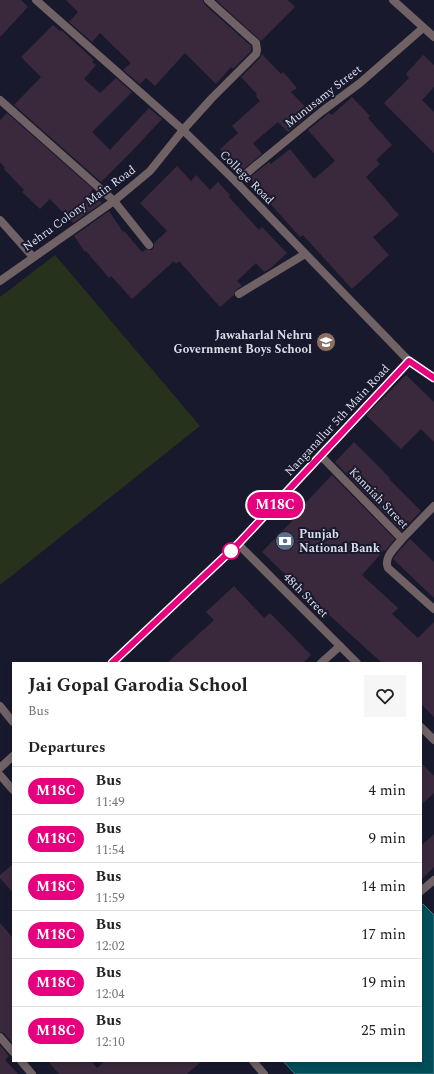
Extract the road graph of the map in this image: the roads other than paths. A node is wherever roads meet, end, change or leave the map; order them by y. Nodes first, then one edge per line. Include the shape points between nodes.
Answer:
1 (36, 0) edge
2 (208, 0) edge
3 (393, 0) edge
4 (423, 28) junction
5 (434, 37) edge
6 (0, 100) edge
7 (182, 130) junction
8 (236, 182) junction
9 (114, 201) junction
10 (0, 220) edge
11 (149, 245) dead end
12 (305, 254) junction
13 (33, 258) junction
14 (0, 281) edge
15 (239, 294) dead end
16 (409, 361) junction
17 (434, 378) edge
18 (321, 456) junction
19 (434, 506) edge
20 (402, 539) junction
21 (238, 544) junction
22 (434, 609) edge
23 (340, 646) junction
24 (113, 662) edge
25 (322, 662) edge
26 (356, 662) edge
27 (0, 706) edge
28 (12, 721) edge
29 (422, 728) edge
30 (434, 740) edge
31 (12, 757) edge
32 (0, 768) edge
33 (0, 775) edge
34 (12, 789) edge
35 (434, 880) edge
36 (422, 890) edge
37 (0, 1037) edge
38 (12, 1051) edge
39 (22, 1062) edge
40 (254, 1062) edge
41 (32, 1074) edge
42 (264, 1074) edge

1 - 7 street, College Road
2 - 7 street, Nehru Colony Main Road via 256,43 257,50 256,54
3 - 4 street
4 - 5 street
4 - 8 street, Munusamy Street via 360,83
6 - 9 street
7 - 8 street, College Road
7 - 9 street, Nehru Colony Main Road via 150,171
8 - 12 street, College Road
9 - 11 street
9 - 13 street, Nehru Colony Main Road
10 - 13 street
12 - 15 street
12 - 16 street, College Road
13 - 14 street, Nehru Colony Main Road
16 - 17 street, College Road
16 - 18 street, Nanganallur 5th Main Road
18 - 20 street, Kanniah Street
18 - 21 street, Nanganallur 5th Main Road
19 - 20 street
20 - 22 street, Kanniah Street via 387,558 388,568
21 - 23 street, 48th Street
21 - 24 street, Nanganallur 5th Main Road
23 - 25 street
23 - 26 street, 48th Street
27 - 28 street
29 - 30 street
31 - 32 street
33 - 34 street
35 - 36 street
37 - 38 street
39 - 41 street
40 - 42 street

